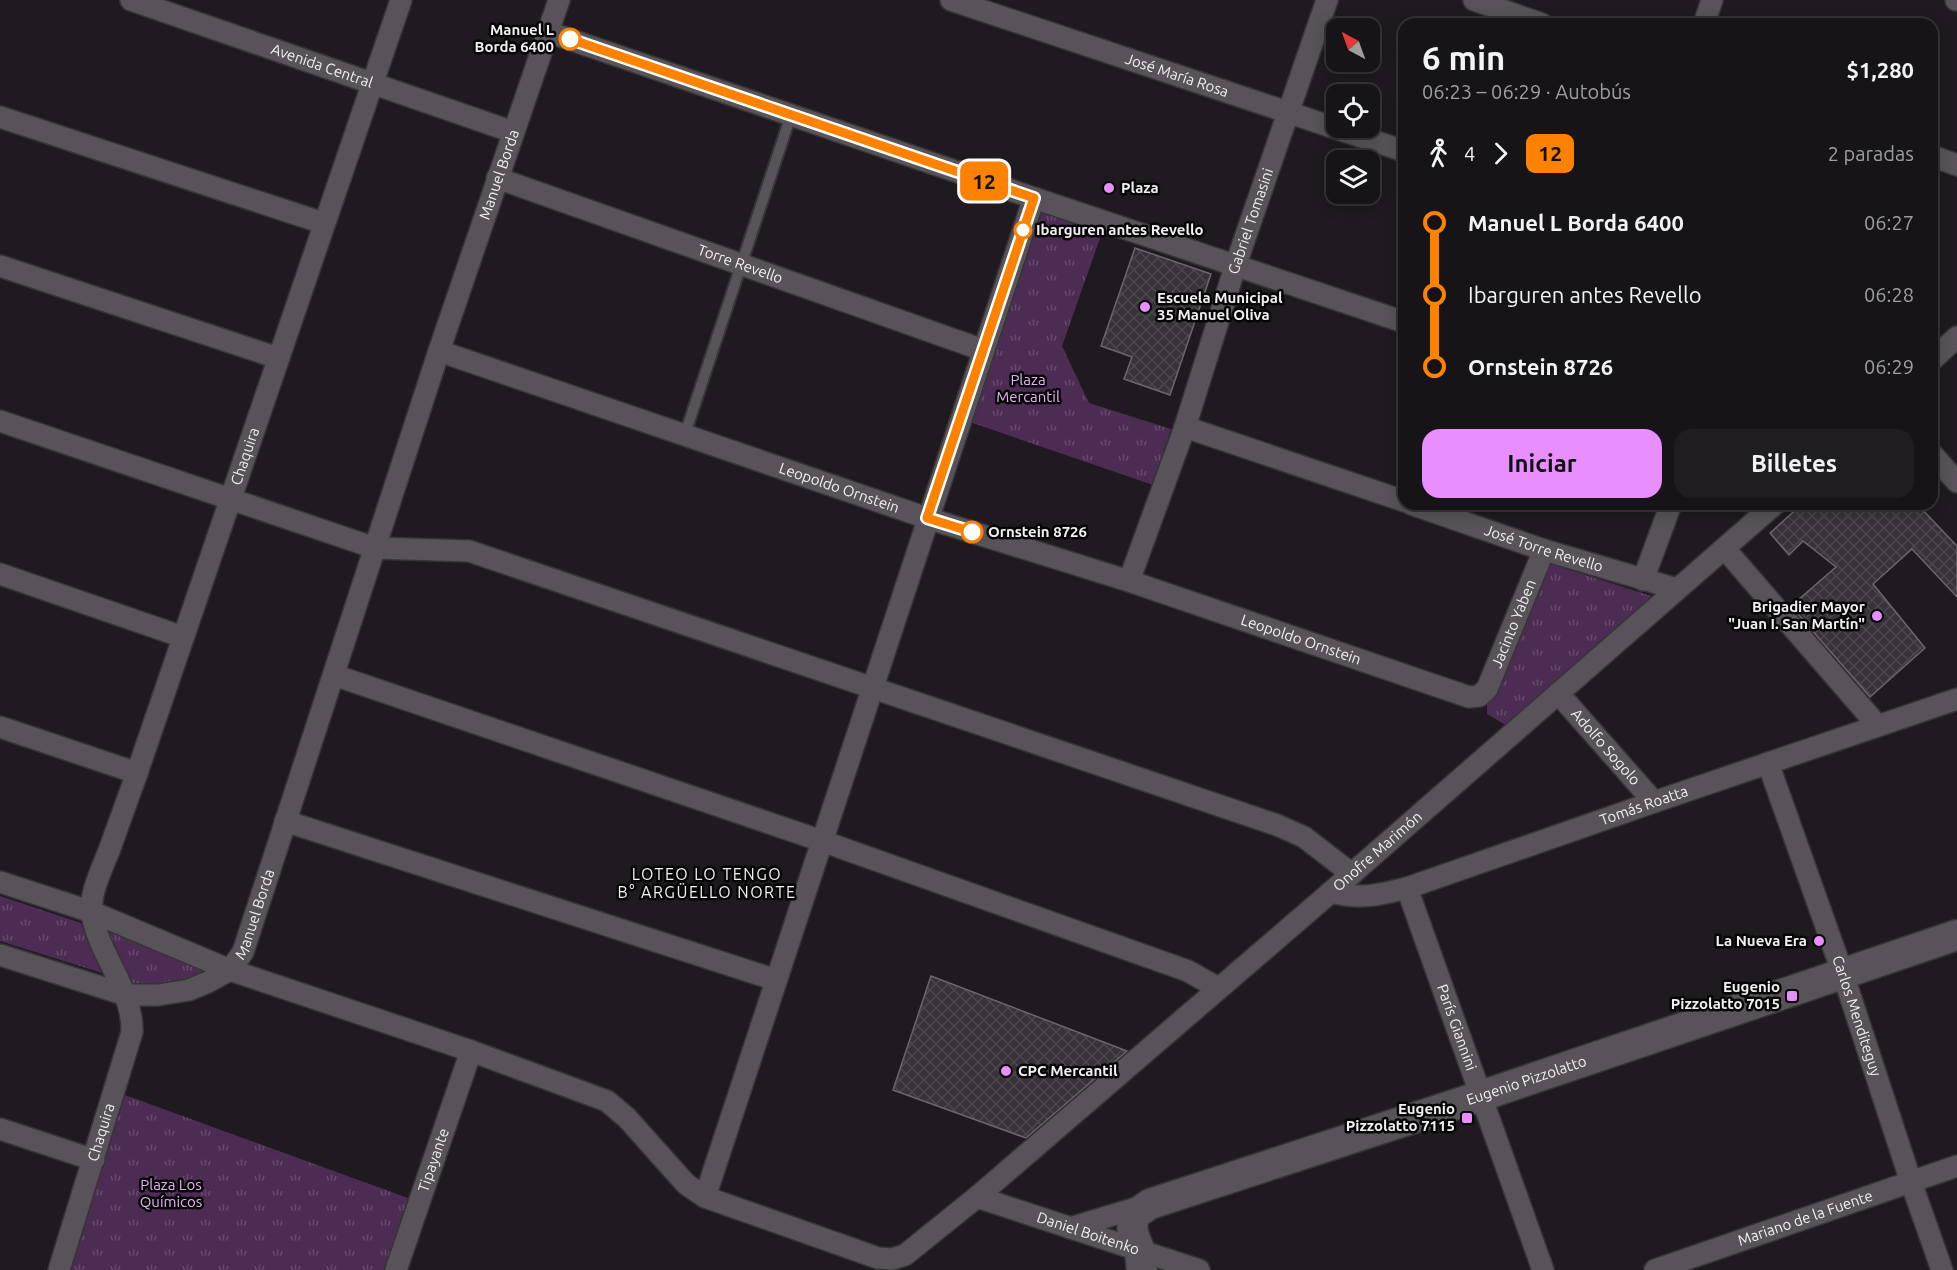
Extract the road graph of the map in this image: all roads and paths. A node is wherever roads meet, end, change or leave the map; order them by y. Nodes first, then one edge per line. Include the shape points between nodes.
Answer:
1 (131, 0) edge
2 (401, 0) edge
3 (559, 0) edge
4 (951, 0) edge
5 (1328, 0) edge
6 (1473, 0) edge
7 (1712, 0) edge
8 (1002, 8) edge
9 (1525, 18) edge
10 (1706, 18) edge
11 (548, 32) junction
12 (372, 82) junction
13 (1288, 111) junction
14 (791, 115) junction
15 (0, 117) edge
16 (513, 132) junction
17 (1398, 149) edge
18 (1938, 158) edge
19 (1957, 165) edge
20 (497, 178) junction
21 (1034, 198) junction
22 (323, 223) junction
23 (742, 264) junction
24 (1236, 264) junction
25 (0, 266) edge
26 (1398, 320) edge
27 (983, 350) junction
28 (439, 351) junction
29 (278, 358) junction
30 (0, 421) edge
31 (1185, 427) junction
32 (685, 434) junction
33 (1938, 461) edge
34 (1957, 482) edge
35 (231, 498) junction
36 (1398, 499) edge
37 (1429, 510) edge
38 (1669, 510) edge
39 (1768, 510) edge
40 (927, 518) junction
41 (375, 548) junction
42 (1725, 549) junction
43 (1545, 550) junction
44 (0, 574) edge
45 (1643, 580) junction
46 (1129, 581) junction
47 (1677, 590) junction
48 (183, 637) junction
49 (334, 675) junction
50 (873, 687) junction
51 (1558, 693) junction
52 (1479, 696) joint
53 (1957, 699) edge
54 (1878, 726) junction
55 (0, 727) edge
56 (1768, 763) junction
57 (137, 773) junction
58 (1654, 802) junction
59 (285, 821) junction
60 (822, 841) junction
61 (1352, 874) junction
62 (0, 882) edge
63 (1407, 888) junction
64 (1331, 892) junction
65 (92, 912) junction
66 (1957, 935) edge
67 (0, 955) edge
68 (230, 970) junction
69 (1843, 974) junction
70 (776, 980) junction
71 (1218, 988) junction
72 (126, 995) junction
73 (471, 1051) junction
74 (1481, 1096) junction
75 (0, 1129) edge
76 (94, 1160) junction
77 (1957, 1166) edge
78 (1911, 1182) junction
79 (705, 1197) junction
80 (977, 1197) junction
81 (1150, 1204) junction
82 (1070, 1228) junction
83 (1141, 1260) edge
84 (59, 1270) edge
85 (396, 1270) edge
86 (1199, 1270) edge
87 (1543, 1270) edge
88 (1655, 1270) edge
89 (1942, 1270) edge

1 - 12 street, Avenida Central
2 - 12 street, Chaquira
3 - 11 street, Manuel Borda
4 - 8 street, José María Rosa
5 - 13 street, Gabriel Tomasini
6 - 9 street
7 - 10 street
8 - 13 street, José María Rosa
11 - 14 street
11 - 16 street, Manuel Borda
12 - 16 street, Avenida Central
12 - 22 street, Chaquira
13 - 17 street, José María Rosa
13 - 24 street, Gabriel Tomasini
14 - 21 street
14 - 23 lane
15 - 22 street
16 - 20 street, Manuel Borda
18 - 19 street
20 - 23 street, Torre Revello
20 - 28 street, Manuel Borda
21 - 24 street
21 - 27 street
22 - 29 street, Chaquira
23 - 27 street, Torre Revello
23 - 32 lane
24 - 26 street
24 - 31 street, Gabriel Tomasini
25 - 29 street
27 - 40 street
28 - 32 street, Leopoldo Ornstein
28 - 41 street, Manuel Borda
29 - 35 street, Chaquira
30 - 35 street
31 - 36 street
31 - 46 street, Gabriel Tomasini
32 - 40 street, Leopoldo Ornstein
33 - 34 street
35 - 41 street
35 - 48 street, Chaquira
37 - 43 street, José Torre Revello
38 - 45 street
39 - 42 street, Onofre Marimón
40 - 46 street, Leopoldo Ornstein
40 - 50 street
41 - 49 street
41 - 50 street via 469,551
42 - 47 street, Onofre Marimón
42 - 54 street
43 - 45 street, José Torre Revello
43 - 52 street, Jacinto Yaben via 1487,689
44 - 48 street
45 - 47 street, José Torre Revello
46 - 52 street, Leopoldo Ornstein via 1470,697
47 - 51 street, Onofre Marimón
48 - 57 street, Chaquira
49 - 59 street, Manuel Borda
49 - 60 street
50 - 60 street
50 - 61 street via 1277,825 1304,837
51 - 58 street, Adolfo Sogolo
51 - 61 street, Onofre Marimón
53 - 54 street, Tomás Roatta
54 - 56 street, Tomás Roatta
55 - 57 street
56 - 58 street, Tomás Roatta
56 - 69 street, Carlos Menditeguy
57 - 65 street, Chaquira via 95,890
58 - 63 street, Tomás Roatta
59 - 68 street, Manuel Borda via 243,952
59 - 70 street
60 - 70 street
60 - 71 street via 1188,971
61 - 64 street, Onofre Marimón
62 - 65 street
63 - 64 street, Tomás Roatta via 1371,896 1348,897
63 - 74 street, París Giannini
64 - 71 street, Onofre Marimón
65 - 68 street
65 - 72 street, Chaquira via 99,939
66 - 69 main road, Eugenio Pizzolatto
67 - 72 street, Manuel Borda
68 - 72 street, Manuel Borda via 189,990
68 - 73 street
69 - 74 main road, Eugenio Pizzolatto
69 - 78 street, Carlos Menditeguy
70 - 79 street
71 - 80 street, Onofre Marimón
72 - 76 street, Chaquira via 132,1032
73 - 79 street via 607,1101 686,1184
73 - 85 street, Tipayante
74 - 81 main road, Eugenio Pizzolatto
74 - 87 street, París Giannini
75 - 76 street
76 - 84 street, Chaquira
77 - 78 street, Mariano de la Fuente
78 - 88 street, Mariano de la Fuente
78 - 89 street, Carlos Menditeguy
79 - 80 street, Onofre Marimón via 878,1258 892,1259 905,1255
80 - 82 street, Daniel Boitenko
81 - 82 street
81 - 83 main road via 1134,1215 1131,1226
82 - 83 street, Daniel Boitenko
83 - 86 street, Daniel Boitenko

